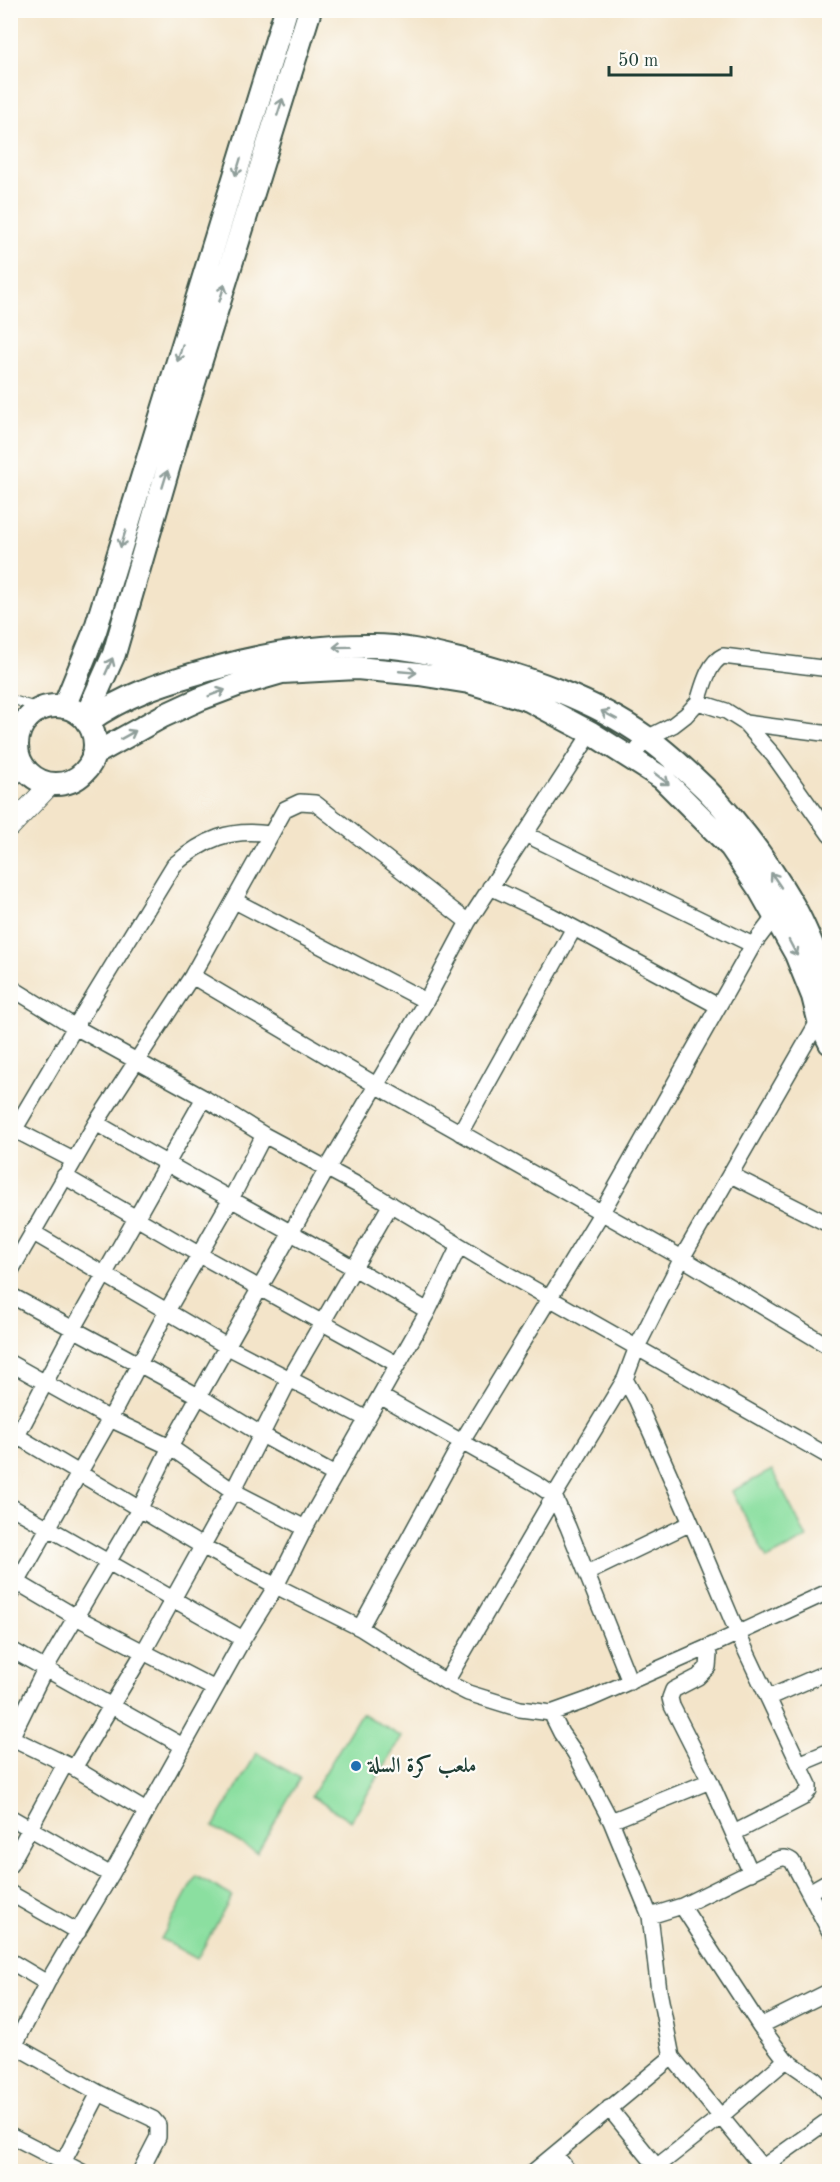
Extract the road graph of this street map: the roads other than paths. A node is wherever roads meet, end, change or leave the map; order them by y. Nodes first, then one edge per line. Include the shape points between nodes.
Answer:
1 (286, 10) edge
2 (310, 10) edge
3 (830, 669) edge
4 (10, 699) edge
5 (698, 702) junction
6 (54, 708) junction
7 (86, 721) junction
8 (745, 723) junction
9 (591, 733) junction
10 (830, 734) edge
11 (647, 738) junction
12 (93, 755) junction
13 (631, 758) junction
14 (16, 761) edge
15 (51, 784) junction
16 (10, 827) edge
17 (270, 834) junction
18 (525, 834) junction
19 (830, 835) edge
20 (490, 887) junction
21 (235, 901) junction
22 (775, 916) junction
23 (468, 922) junction
24 (574, 928) junction
25 (753, 945) junction
26 (192, 976) junction
27 (10, 987) edge
28 (830, 988) edge
29 (426, 1001) junction
30 (718, 1006) junction
31 (819, 1020) junction
32 (75, 1027) junction
33 (830, 1043) edge
34 (135, 1060) junction
35 (376, 1085) junction
36 (204, 1098) junction
37 (96, 1123) junction
38 (13, 1133) edge
39 (460, 1133) junction
40 (264, 1135) junction
41 (73, 1160) junction
42 (166, 1164) junction
43 (327, 1169) junction
44 (731, 1175) junction
45 (63, 1176) junction
46 (231, 1199) junction
47 (391, 1204) junction
48 (602, 1212) junction
49 (136, 1219) junction
50 (830, 1225) edge
51 (32, 1232) junction
52 (291, 1234) junction
53 (459, 1246) junction
54 (200, 1255) junction
55 (682, 1258) junction
56 (354, 1267) junction
57 (11, 1269) edge
58 (105, 1275) junction
59 (260, 1288) junction
60 (10, 1295) edge
61 (549, 1297) junction
62 (167, 1311) junction
63 (428, 1311) junction
64 (322, 1322) junction
65 (74, 1328) junction
66 (228, 1347) junction
67 (637, 1347) junction
68 (830, 1347) edge
69 (10, 1363) edge
70 (138, 1363) junction
71 (397, 1364) junction
72 (625, 1379) junction
73 (289, 1380) junction
74 (44, 1383) junction
75 (380, 1396) junction
76 (200, 1397) junction
77 (110, 1419) junction
78 (367, 1419) junction
79 (262, 1435) junction
80 (13, 1439) edge
81 (461, 1443) junction
82 (170, 1447) junction
83 (827, 1450) edge
84 (80, 1473) junction
85 (335, 1475) junction
86 (233, 1491) junction
87 (554, 1496) junction
88 (10, 1506) edge
89 (140, 1508) junction
90 (691, 1522) junction
91 (49, 1528) junction
92 (305, 1528) junction
93 (202, 1545) junction
94 (109, 1562) junction
95 (587, 1573) junction
96 (13, 1585) edge
97 (276, 1586) junction
98 (830, 1591) edge
99 (173, 1598) junction
100 (76, 1617) junction
101 (360, 1628) junction
102 (738, 1634) junction
103 (243, 1638) junction
104 (706, 1648) junction
105 (10, 1650) edge
106 (143, 1653) junction
107 (45, 1668) junction
108 (830, 1671) edge
109 (446, 1682) junction
110 (630, 1683) junction
111 (215, 1689) junction
112 (768, 1698) junction
113 (112, 1707) junction
114 (550, 1713) junction
115 (11, 1737) edge
116 (183, 1746) junction
117 (830, 1751) edge
118 (799, 1764) junction
119 (69, 1766) junction
120 (710, 1781) junction
121 (146, 1811) junction
122 (10, 1817) edge
123 (611, 1821) junction
124 (31, 1828) junction
125 (734, 1833) junction
126 (10, 1864) edge
127 (751, 1873) junction
128 (111, 1875) junction
129 (830, 1880) edge
130 (809, 1892) junction
131 (10, 1893) edge
132 (682, 1906) junction
133 (650, 1916) junction
134 (78, 1932) junction
135 (830, 1932) edge
136 (10, 1961) edge
137 (48, 1983) junction
138 (830, 1991) edge
139 (760, 2026) junction
140 (12, 2048) edge
141 (672, 2057) junction
142 (786, 2060) junction
143 (99, 2092) junction
144 (830, 2096) edge
145 (609, 2108) junction
146 (720, 2117) junction
147 (830, 2119) edge
148 (10, 2135) edge
149 (555, 2154) junction
150 (60, 2166) edge
151 (656, 2170) edge
152 (761, 2170) edge
153 (82, 2172) edge
154 (141, 2172) edge
155 (533, 2172) edge
156 (569, 2172) edge

1 -> 6 main road via 95,631
7 -> 2 main road via 114,654
3 - 5 street via 723,656 712,666
4 - 6 lane
5 - 8 street via 726,711
5 - 11 street via 686,715
6 - 7 main road via 75,712
6 - 14 main road via 34,713 20,729
11 -> 7 main road via 609,714 536,681 426,652 375,646 290,650 254,657 140,691
7 - 12 main road via 95,743
8 - 10 street
8 - 19 street via 774,756
12 -> 9 main road via 163,716 237,685 282,672 346,668 469,682 529,700
9 - 13 main road
9 - 18 street
11 - 13 street
28 -> 11 main road via 794,906 743,831 694,777
12 - 15 main road via 73,780
13 -> 22 main road via 662,778 731,846
14 - 15 main road via 29,774
15 - 16 street
17 - 21 street
17 - 23 street via 285,809 300,802 315,803
17 - 32 street via 226,834 194,848 174,865
18 - 20 street
18 - 25 street
20 - 23 street
20 - 24 street
21 - 26 street
21 - 29 street
22 - 25 street
22 -> 31 main road via 796,954
23 - 29 street
24 - 30 street
24 - 39 street
25 - 30 street
26 - 34 street
26 - 35 street
27 - 32 street
29 - 35 street
30 - 48 street
31 - 33 main road
31 - 44 street
32 - 34 street
32 - 38 street
34 - 36 street
34 - 37 street
35 - 39 street
35 - 43 street
36 - 40 street
36 - 42 street
37 - 41 street
37 - 42 street
38 - 41 street
39 - 48 street
40 - 43 street
40 - 46 street
41 - 45 street
42 - 46 street
42 - 49 street
43 - 47 street
43 - 52 street
44 - 50 street
44 - 55 street
45 - 49 street
45 - 51 street
46 - 52 street
46 - 54 street
47 - 53 street
47 - 56 street
48 - 55 street
48 - 61 street
49 - 54 street
49 - 58 street
51 - 57 street
51 - 58 street
52 - 56 street
52 - 59 street
53 - 61 street
53 - 63 street
54 - 59 street
54 - 62 street
55 - 67 street
55 - 68 street
56 - 63 street
56 - 64 street
58 - 62 street
58 - 65 street
59 - 64 street
59 - 66 street
60 - 65 street
61 - 67 street
61 - 81 street
62 - 66 street
62 - 70 street
63 - 71 street
64 - 71 street
64 - 73 street
65 - 70 street
65 - 74 street
66 - 73 street
66 - 76 street
67 - 72 street
67 - 83 street
69 - 74 street
70 - 76 street
70 - 77 street
71 - 75 street
72 - 87 street
72 - 90 street
73 - 78 street
73 - 79 street
74 - 77 street
74 - 80 street
75 - 78 street
75 - 81 street
76 - 79 street
76 - 82 street
77 - 82 street
77 - 84 street
78 - 85 street
79 - 85 street
79 - 86 street
80 - 84 street
81 - 87 street
81 - 101 street
82 - 86 street
82 - 89 street
84 - 89 street
84 - 91 street
85 - 92 street
86 - 92 street
86 - 93 street
87 - 95 street
87 - 109 street
88 - 91 street
89 - 93 street
89 - 94 street
90 - 95 street
90 - 102 street
91 - 94 street
91 - 96 street
92 - 97 street
93 - 97 street
93 - 99 street
94 - 99 street
94 - 100 street
95 - 110 street
96 - 100 street
97 - 101 street
97 - 103 street
98 - 102 street
99 - 103 street
99 - 106 street
100 - 106 street
100 - 107 street
101 - 109 street
102 - 104 street
102 - 112 street
103 - 111 street
104 - 110 street
104 - 120 street via 708,1667 673,1690 670,1698
105 - 107 street
106 - 111 street
106 - 113 street
107 - 113 street
107 - 115 street
108 - 112 street
109 - 114 street via 520,1709
110 - 114 street
111 - 116 street
112 - 118 street
113 - 116 street
113 - 119 street
114 - 123 street
115 - 119 street
116 - 121 street
117 - 118 street
118 - 125 street via 808,1785 807,1794
119 - 121 street
119 - 124 street
120 - 123 street
120 - 125 street
121 - 128 street
122 - 124 street
123 - 133 street
124 - 126 street
124 - 128 street
125 - 127 street
127 - 130 street via 782,1857 788,1858
127 - 132 street
128 - 134 street
129 - 130 street
130 - 135 street
131 - 134 street
132 - 133 street
132 - 139 street
133 - 141 street
134 - 137 street
136 - 137 street
137 - 140 street
138 - 139 street
139 - 142 street
140 - 143 street
141 - 145 street
141 - 146 street
142 - 144 street
142 - 146 street
143 - 150 street
143 - 154 street via 158,2125 158,2137
145 - 149 street
145 - 151 street
146 - 151 street
146 - 152 street
147 - 152 street
148 - 150 street
149 - 155 street
149 - 156 street
150 - 153 street

